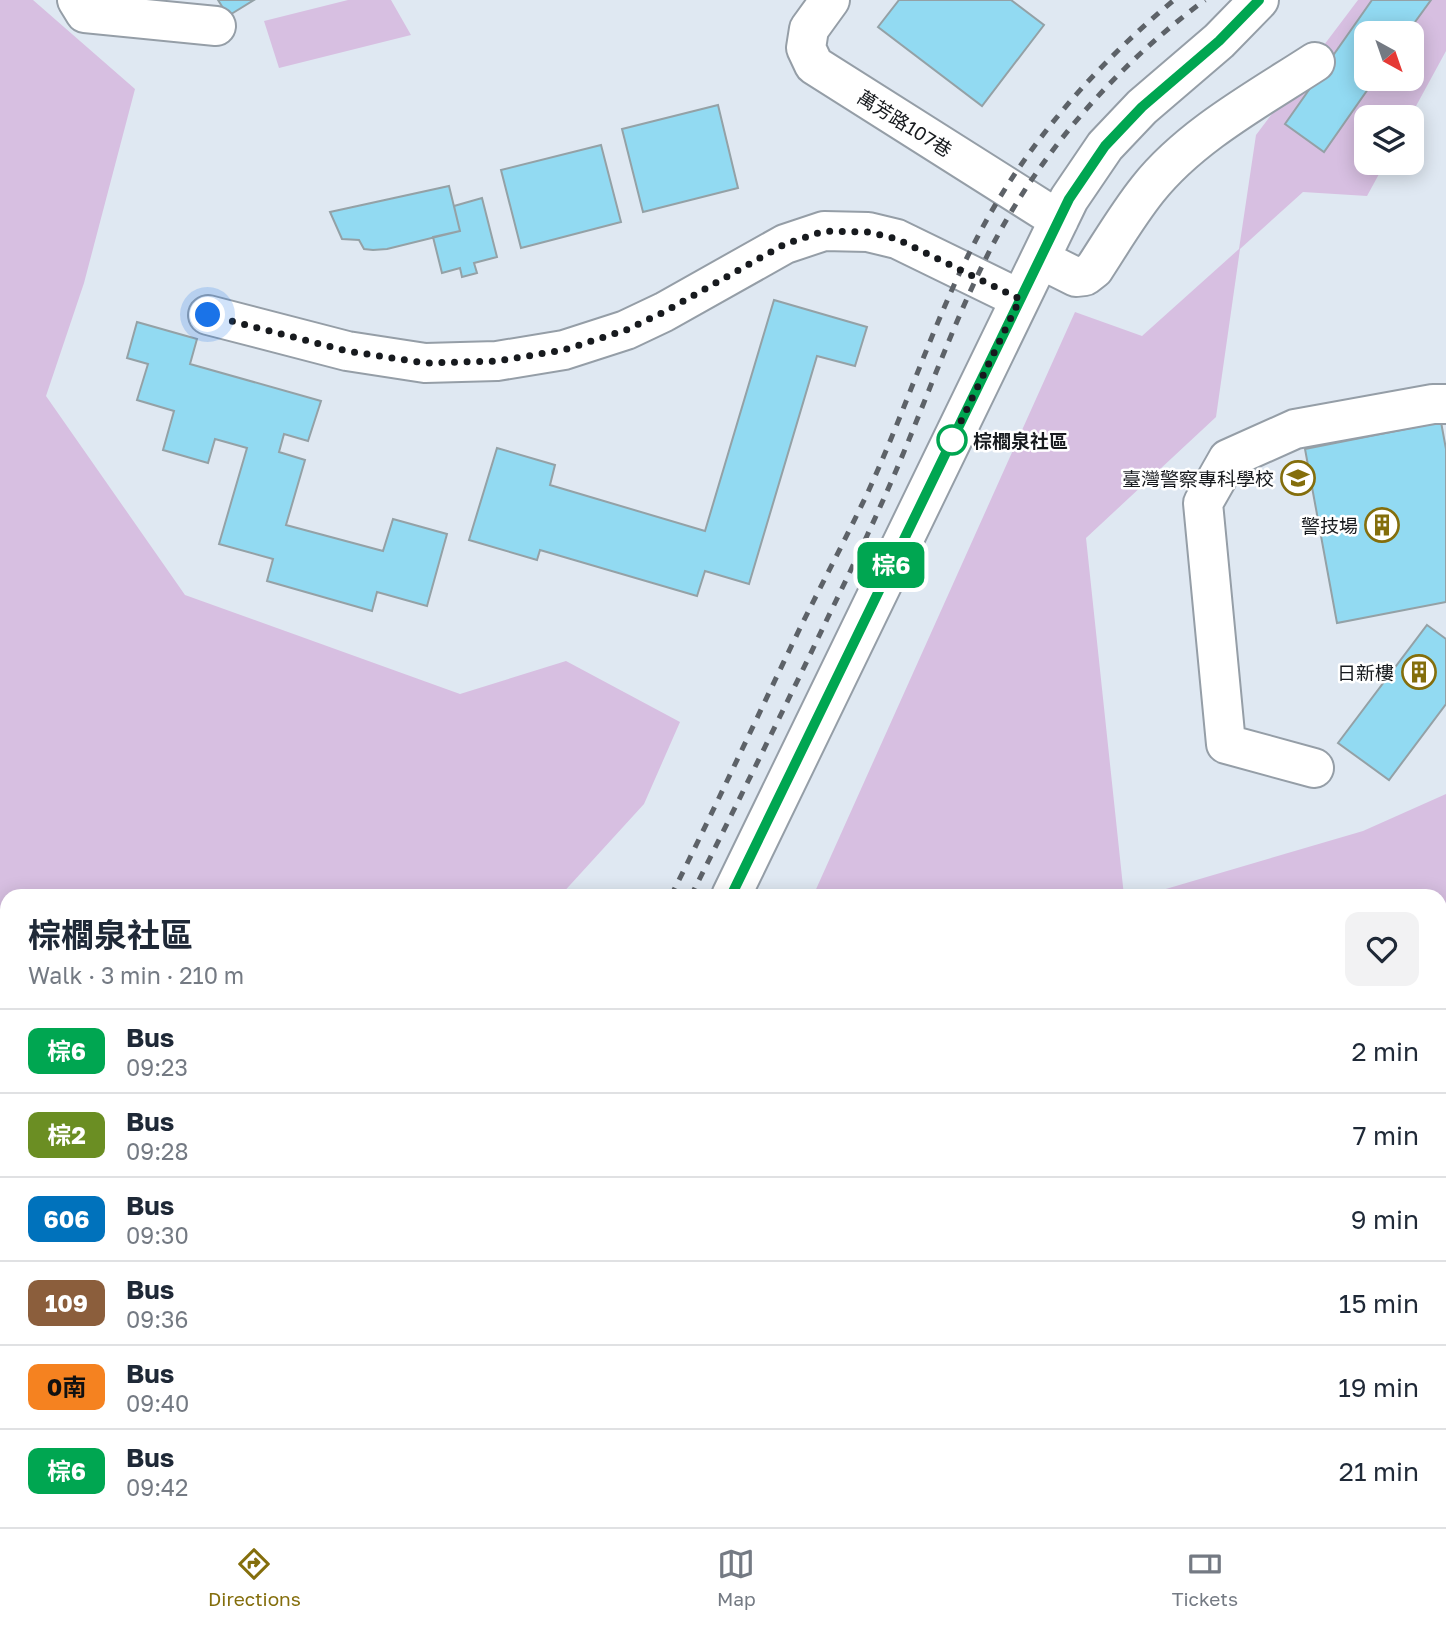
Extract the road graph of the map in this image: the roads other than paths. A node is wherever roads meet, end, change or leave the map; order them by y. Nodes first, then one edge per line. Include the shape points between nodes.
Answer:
1 (77, 0) edge
2 (831, 0) edge
3 (1259, 0) edge
4 (216, 26) dead end
5 (1314, 62) dead end
6 (1059, 220) junction
7 (1040, 259) junction
8 (1020, 299) junction
9 (208, 315) dead end
10 (1446, 404) edge
11 (1314, 768) dead end
12 (734, 889) edge

1 - 4 street via 85,13
2 - 6 street, 萬芳路107巷 via 809,29 806,48 814,65
3 - 6 street via 1105,146
5 - 7 street via 1214,128 1179,157 1148,188 1085,276 1076,277
6 - 7 street
7 - 8 street
8 - 9 street via 897,239 868,232 824,231 785,244 626,330 564,350 497,361 425,363 347,351
8 - 12 street
10 - 11 street via 1295,429 1228,459 1203,503 1226,744

